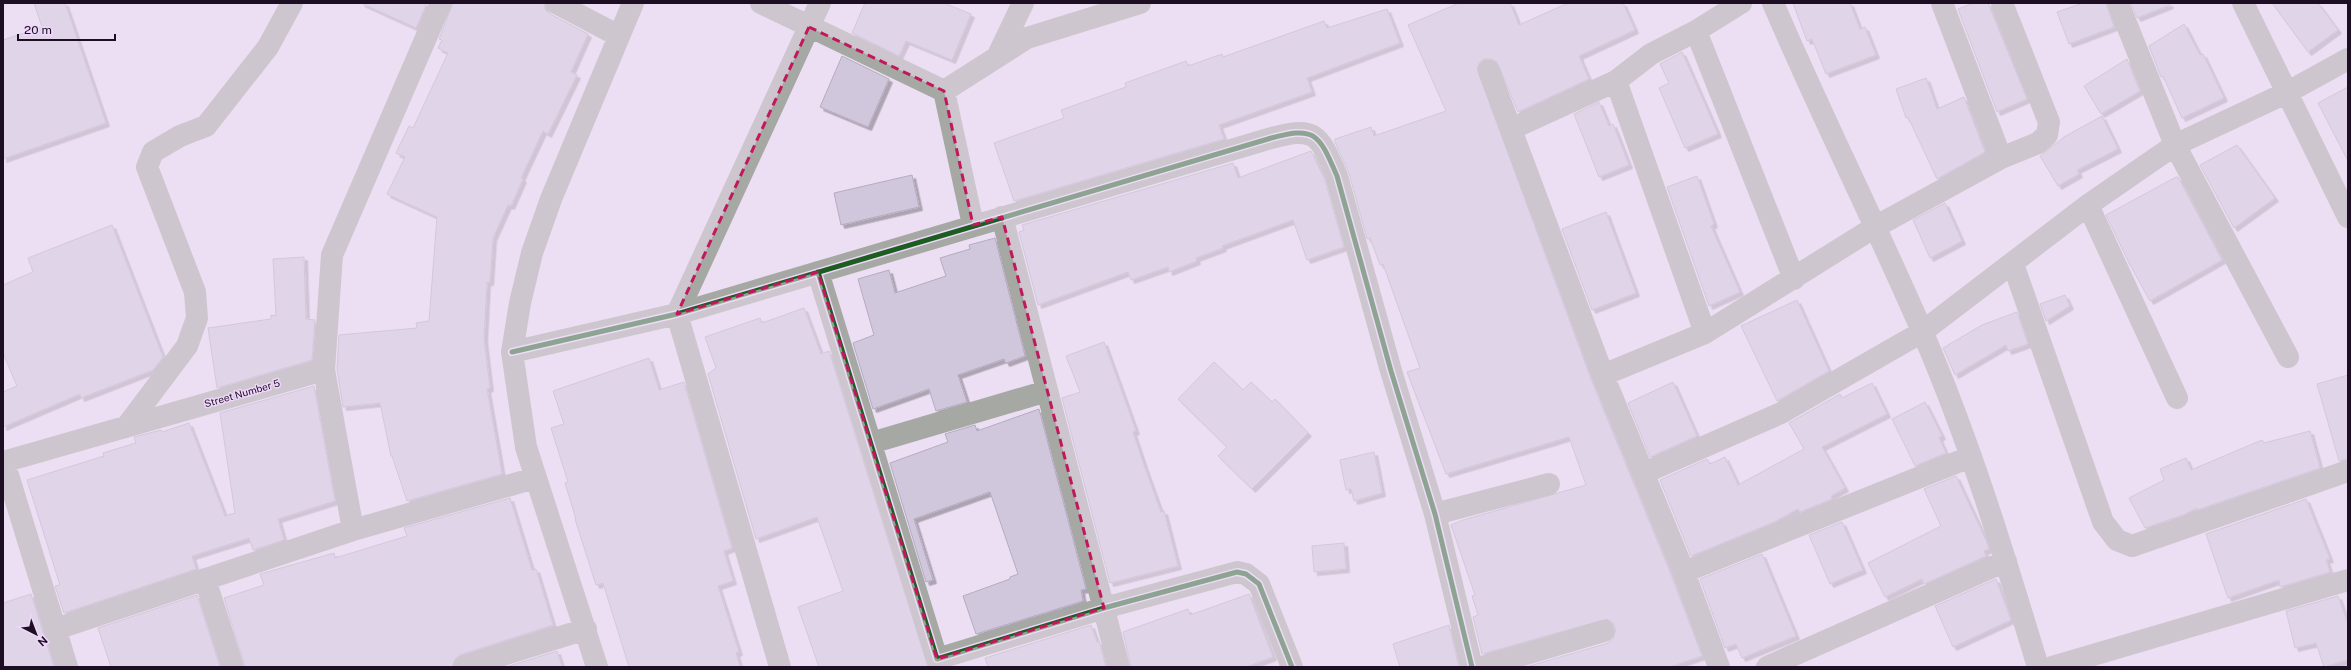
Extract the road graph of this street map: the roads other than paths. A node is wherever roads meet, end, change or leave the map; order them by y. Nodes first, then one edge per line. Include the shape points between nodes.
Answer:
1 (292, 3) edge
2 (441, 3) edge
3 (556, 3) edge
4 (633, 3) edge
5 (761, 3) edge
6 (820, 3) edge
7 (1023, 3) edge
8 (1140, 3) edge
9 (1741, 3) edge
10 (1773, 3) edge
11 (1942, 3) edge
12 (2002, 3) edge
13 (2118, 3) edge
14 (2242, 3) edge
15 (809, 27) junction
16 (1696, 31) junction
17 (619, 36) junction
18 (998, 55) junction
19 (2348, 59) edge
20 (1489, 71) dead end
21 (1616, 81) junction
22 (944, 91) junction
23 (2286, 93) junction
24 (1511, 129) junction
25 (2175, 145) junction
26 (2002, 158) junction
27 (2088, 205) junction
28 (1002, 217) junction
29 (2348, 217) edge
30 (973, 225) junction
31 (1875, 227) junction
32 (2013, 264) junction
33 (818, 272) junction
34 (1794, 278) junction
35 (677, 314) junction
36 (1922, 332) junction
37 (1705, 333) junction
38 (512, 352) junction
39 (2288, 357) dead end
40 (324, 370) junction
41 (1603, 375) junction
42 (1047, 391) junction
43 (2177, 398) dead end
44 (126, 427) junction
45 (871, 443) junction
46 (1970, 457) junction
47 (4, 462) edge
48 (2348, 471) edge
49 (1644, 473) junction
50 (536, 478) junction
51 (1549, 484) dead end
52 (1435, 514) junction
53 (353, 530) junction
54 (2006, 561) junction
55 (1684, 572) junction
56 (205, 579) junction
57 (2348, 580) edge
58 (1104, 608) junction
59 (56, 629) junction
60 (586, 629) junction
61 (1604, 631) dead end
62 (67, 667) edge
63 (233, 667) edge
64 (464, 667) edge
65 (597, 667) edge
66 (780, 667) edge
67 (1119, 667) edge
68 (1292, 667) edge
69 (1472, 667) edge
70 (1482, 667) edge
71 (1718, 667) edge
72 (1767, 667) edge
73 (2038, 667) edge
74 (2052, 667) edge

1 - 44 street via 268,47 206,126 180,136 153,152 147,167 195,292 197,318 187,346
2 - 40 street via 332,255
3 - 17 street
4 - 17 street
5 - 15 street
6 - 15 street
7 - 18 street
8 - 18 street via 1027,38
9 - 16 street
10 - 31 street
11 - 26 street
12 - 26 street via 2049,122 2047,135 2038,143
13 - 25 street
14 - 23 street
15 - 22 street
15 - 35 street
16 - 21 street via 1651,54
16 - 34 street
17 - 38 street via 551,198 532,253
18 - 22 street
19 - 23 street
20 - 24 street
21 - 24 street
21 - 37 street
22 - 30 street
23 - 25 street
23 - 29 street
24 - 41 street
25 - 27 street
25 - 39 street
26 - 31 street
27 - 32 street
27 - 43 street
28 - 30 street
28 - 42 street
28 - 52 street via 1268,138 1292,132 1312,134 1319,140 1337,176 1391,371
30 - 33 street
31 - 34 street
31 - 36 street
32 - 36 street
32 - 48 street via 2103,522 2117,540 2132,546
33 - 35 street
33 - 45 street
34 - 37 street
35 - 38 street
35 - 66 street
36 - 46 street
36 - 49 street via 1781,413
37 - 41 street
38 - 50 street via 526,447
40 - 44 street, Street Number 5
40 - 53 street
41 - 49 street
42 - 45 street
42 - 58 street
44 - 47 street, Street Number 5
45 - 58 street via 937,659
46 - 54 street
46 - 55 street
47 - 59 street
49 - 55 street
50 - 53 street
50 - 60 street
51 - 52 street
52 - 69 street
53 - 56 street
54 - 72 street
54 - 73 street
55 - 71 street
56 - 59 street
56 - 63 street
57 - 74 street
58 - 67 street
58 - 68 street via 1237,572 1246,574 1259,584
59 - 62 street
60 - 64 street
60 - 65 street
61 - 70 street

